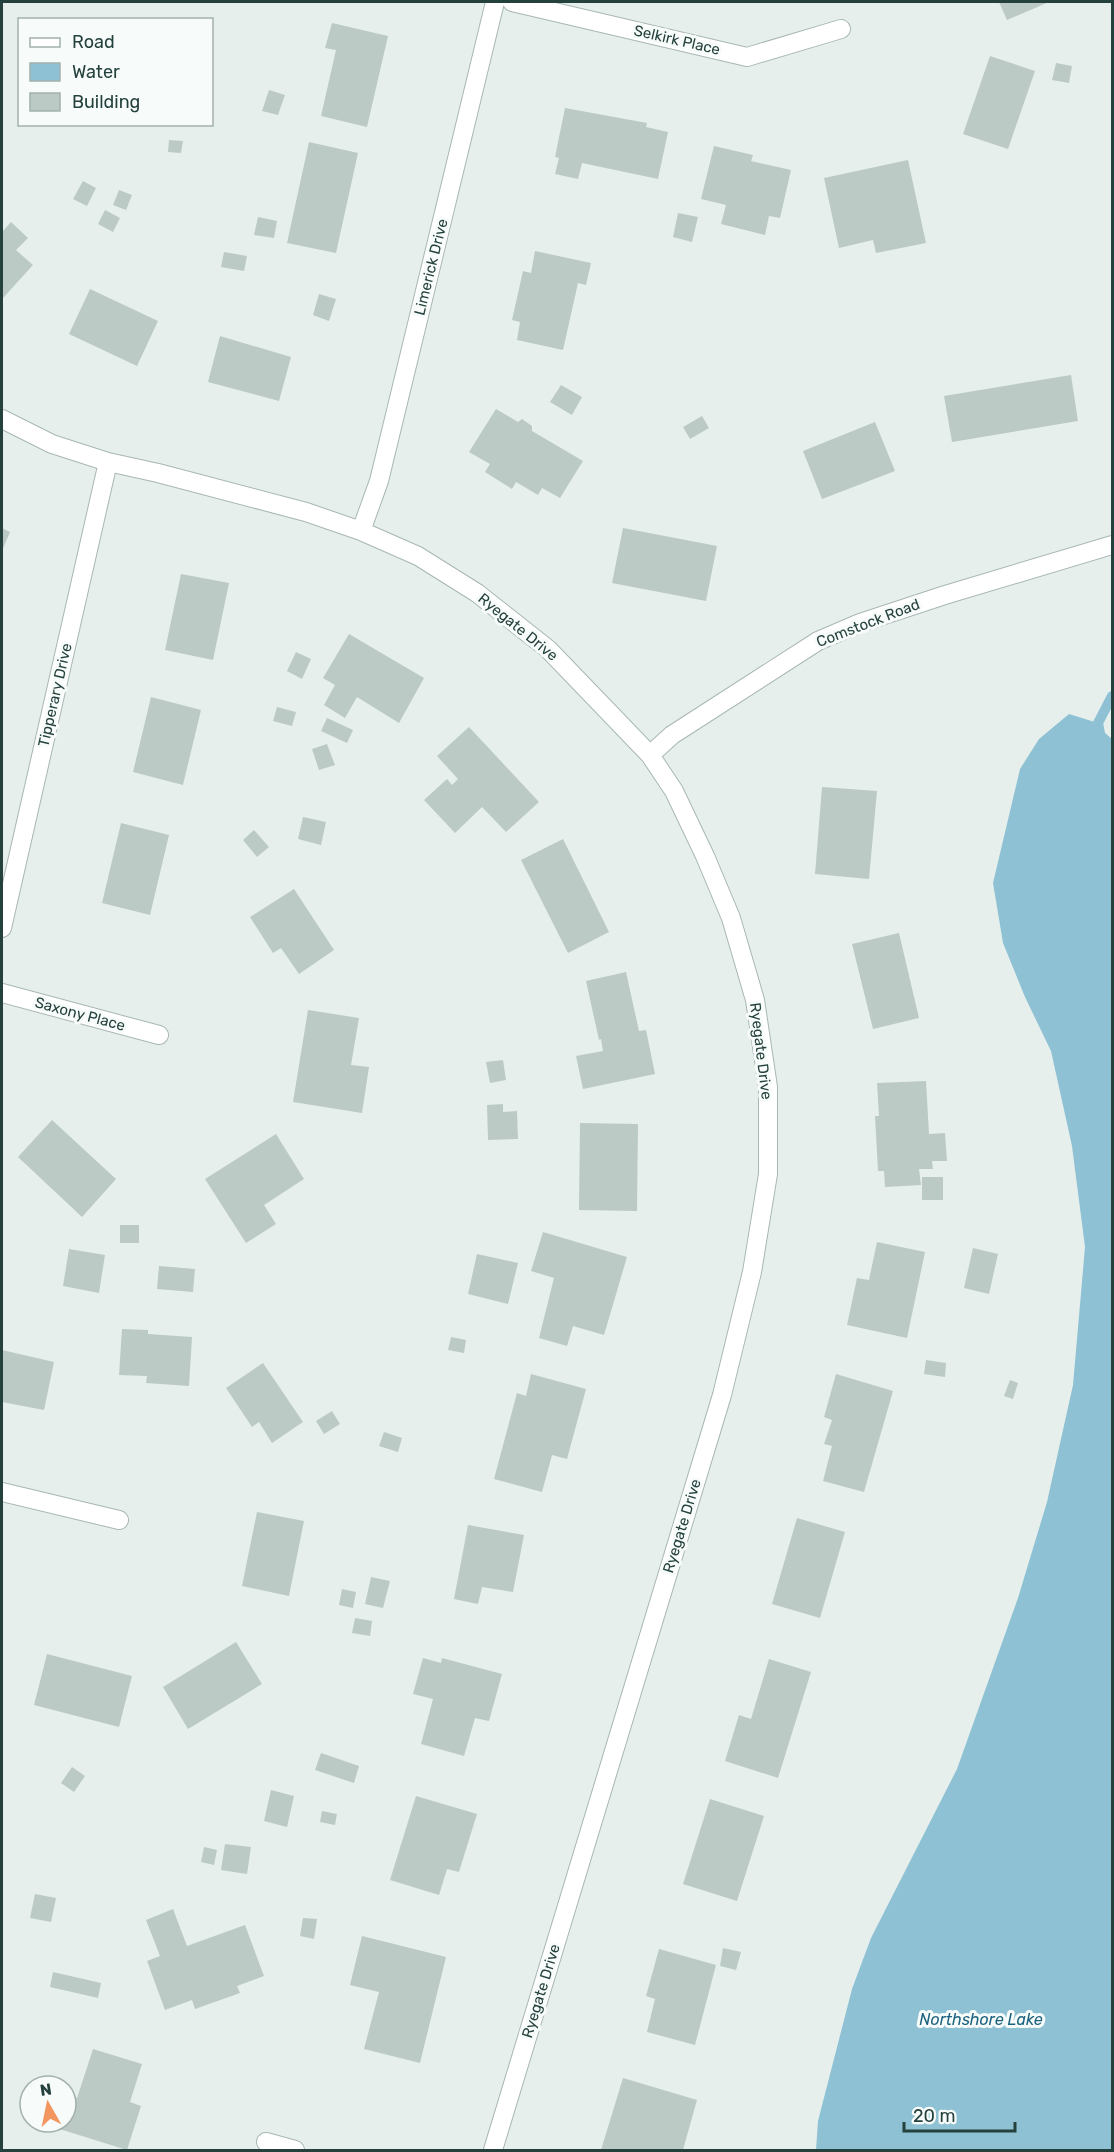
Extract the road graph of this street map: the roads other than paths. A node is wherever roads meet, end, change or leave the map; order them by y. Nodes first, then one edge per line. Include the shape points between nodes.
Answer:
1 (495, 2) edge
2 (512, 2) edge
3 (841, 29) dead end
4 (2, 419) edge
5 (108, 462) junction
6 (361, 531) junction
7 (1113, 545) edge
8 (650, 755) junction
9 (2, 928) edge
10 (2, 993) edge
11 (159, 1035) dead end
12 (2, 1492) edge
13 (119, 1520) dead end
14 (266, 2142) dead end
15 (295, 2151) edge
16 (493, 2151) edge

1 - 6 street, Limerick Drive via 379,481
2 - 3 street, Selkirk Place via 747,57
4 - 5 street, Ryegate Drive via 52,444
5 - 6 street, Ryegate Drive via 306,512
5 - 9 street, Tipperary Drive
6 - 8 street, Ryegate Drive via 418,556 477,593 548,649
7 - 8 street, Comstock Road via 934,599 818,640 672,735
8 - 16 street, Ryegate Drive via 674,791 705,856 737,939 754,1000 768,1087 768,1174 752,1272 722,1395
10 - 11 street, Saxony Place
12 - 13 street
14 - 15 street

